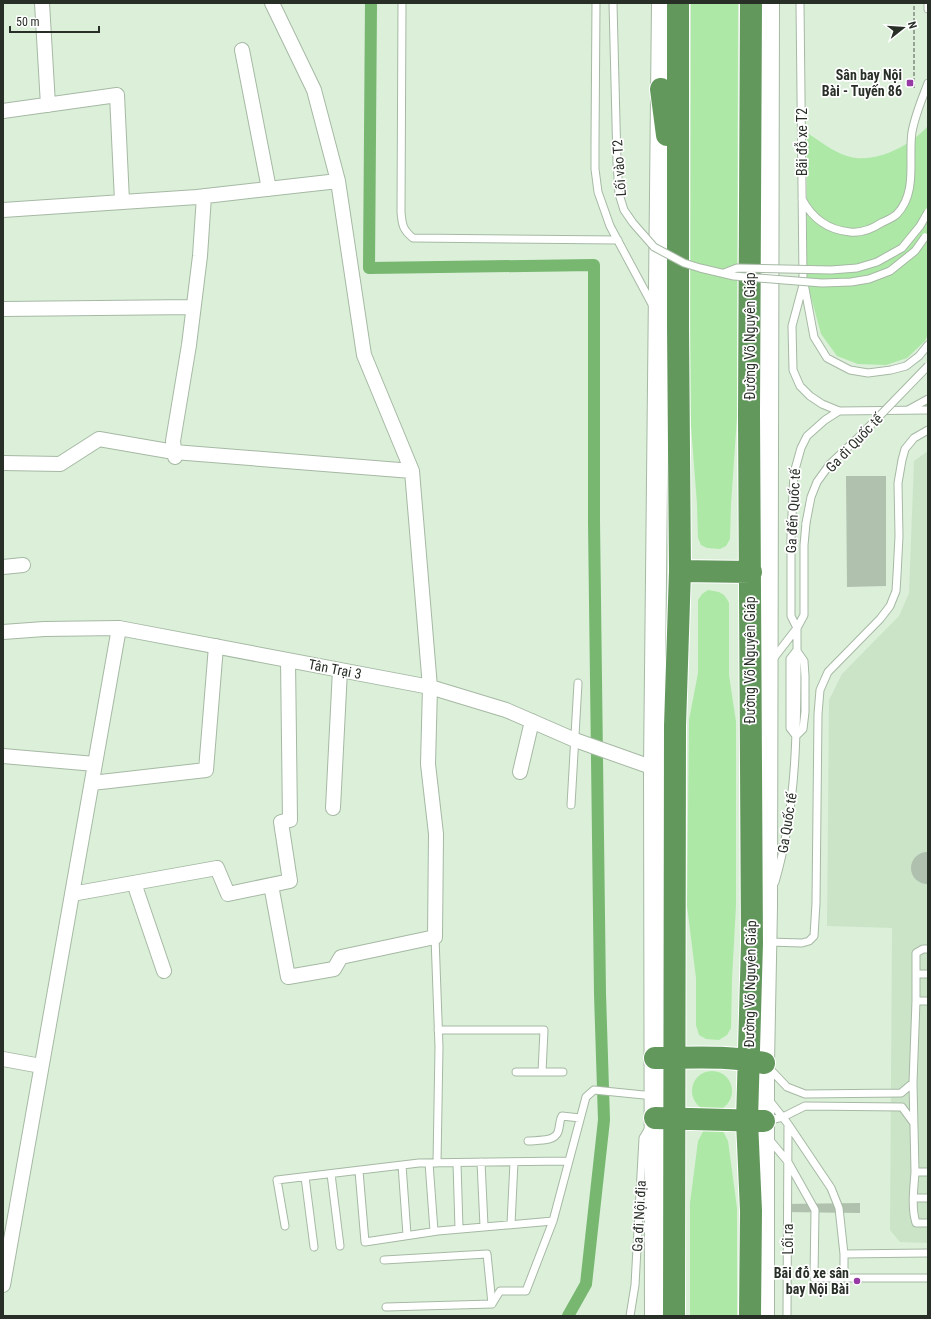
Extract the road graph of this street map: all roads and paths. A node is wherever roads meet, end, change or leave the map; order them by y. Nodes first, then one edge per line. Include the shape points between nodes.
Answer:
1 (42, 3) edge
2 (272, 3) edge
3 (402, 3) edge
4 (596, 3) edge
5 (613, 3) edge
6 (662, 3) edge
7 (678, 3) edge
8 (751, 3) edge
9 (769, 3) edge
10 (800, 3) edge
11 (914, 3) edge
12 (928, 3) edge
13 (928, 9) edge
14 (242, 50) dead end
15 (928, 83) edge
16 (914, 88) dead end
17 (661, 89) junction
18 (48, 105) junction
19 (3, 111) edge
20 (338, 181) junction
21 (269, 189) junction
22 (204, 196) junction
23 (802, 199) junction
24 (122, 201) junction
25 (3, 210) edge
26 (928, 212) edge
27 (678, 221) junction
28 (927, 235) edge
29 (618, 240) junction
30 (724, 273) junction
31 (804, 280) junction
32 (193, 307) junction
33 (3, 309) edge
34 (659, 315) junction
35 (928, 345) edge
36 (928, 366) edge
37 (928, 399) edge
38 (928, 410) edge
39 (839, 411) junction
40 (906, 411) junction
41 (928, 430) edge
42 (174, 454) junction
43 (3, 463) edge
44 (412, 471) junction
45 (23, 565) dead end
46 (3, 567) edge
47 (680, 570) junction
48 (750, 572) junction
49 (119, 628) junction
50 (797, 628) junction
51 (3, 632) edge
52 (216, 646) junction
53 (797, 650) junction
54 (288, 660) junction
55 (768, 666) junction
56 (340, 670) junction
57 (578, 683) dead end
58 (430, 687) junction
59 (532, 721) junction
60 (796, 736) junction
61 (575, 740) junction
62 (3, 756) edge
63 (95, 764) junction
64 (654, 768) junction
65 (520, 772) dead end
66 (92, 783) junction
67 (570, 805) dead end
68 (333, 808) dead end
69 (134, 883) junction
70 (271, 886) junction
71 (72, 894) junction
72 (674, 906) junction
73 (767, 907) junction
74 (655, 933) junction
75 (435, 937) junction
76 (757, 938) junction
77 (928, 948) edge
78 (164, 971) dead end
79 (916, 974) junction
80 (928, 974) edge
81 (916, 1001) junction
82 (928, 1001) edge
83 (438, 1030) junction
84 (664, 1058) junction
85 (3, 1059) edge
86 (756, 1061) junction
87 (42, 1066) junction
88 (516, 1072) dead end
89 (542, 1072) junction
90 (563, 1072) dead end
91 (913, 1083) junction
92 (655, 1096) junction
93 (580, 1118) junction
94 (665, 1118) junction
95 (913, 1122) junction
96 (765, 1123) junction
97 (788, 1124) junction
98 (528, 1141) dead end
99 (568, 1161) junction
100 (481, 1162) junction
101 (514, 1162) junction
102 (788, 1162) junction
103 (433, 1163) junction
104 (457, 1163) junction
105 (402, 1165) junction
106 (359, 1171) junction
107 (915, 1172) junction
108 (928, 1172) edge
109 (331, 1174) junction
110 (305, 1177) junction
111 (914, 1198) junction
112 (928, 1198) edge
113 (553, 1221) junction
114 (928, 1223) edge
115 (511, 1224) junction
116 (285, 1226) dead end
117 (484, 1226) junction
118 (459, 1229) junction
119 (434, 1231) junction
120 (407, 1236) junction
121 (340, 1246) dead end
122 (314, 1247) dead end
123 (928, 1253) edge
124 (844, 1254) junction
125 (384, 1260) dead end
126 (5, 1265) edge
127 (844, 1278) junction
128 (928, 1278) edge
129 (3, 1284) edge
130 (492, 1304) junction
131 (386, 1307) dead end
132 (630, 1316) edge
133 (655, 1316) edge
134 (674, 1316) edge
135 (750, 1316) edge
136 (764, 1316) edge
137 (788, 1316) edge

1 - 18 street
2 - 20 street via 314,90
3 - 29 lane via 401,212 406,232 413,238
4 - 29 lane via 595,169 598,192
5 - 30 lane, Lối vào T2, bridge via 617,162 619,194 624,210 654,247 684,263
6 - 17 main road
7 - 27 highway
8 - 48 highway, Đường Võ Nguyên Giáp
9 - 55 main road, Đường Võ Nguyên Giáp
10 - 23 lane, Bãi đỗ xe T2
11 - 16 path
12 - 13 lane
14 - 21 street
15 - 23 lane via 912,133 908,194 897,214 872,228 851,232 825,225 809,211
17 - 27 highway
17 - 34 main road
18 - 19 street
18 - 24 street via 117,95
20 - 21 street
20 - 44 street via 364,355
21 - 22 street
22 - 24 street
22 - 32 street
23 - 31 lane, Bãi đỗ xe T2
24 - 25 street
26 - 30 lane, bridge via 902,248 877,262 857,268 737,268
27 - 47 highway
28 - 30 lane, bridge via 914,251 890,271 869,279 822,283
29 - 34 lane
31 - 35 lane via 814,336 827,358 850,370 868,373 906,366
31 - 39 lane via 792,326 793,370 800,386 810,396
32 - 33 street
32 - 42 street via 173,441
34 - 64 main road
36 - 50 lane, Ga đi Quốc tế, bridge via 830,464 817,482 806,523 804,615
37 - 40 lane
38 - 40 lane
39 - 40 lane
39 - 50 lane, Ga đến Quốc tế via 806,436 800,448 794,473 791,616
41 - 76 lane via 914,438 905,449 902,460 898,483 896,591 890,606 828,672 820,690 814,936 810,941 802,943
42 - 43 street via 99,440 60,464
42 - 44 street
44 - 58 street
45 - 46 street
47 - 48 highway
47 - 72 highway via 675,726
48 - 76 highway, Đường Võ Nguyên Giáp
49 - 51 street, Tân Trại 3
49 - 52 street, Tân Trại 3
49 - 63 street
50 - 53 lane, Ga Quốc tế
50 - 55 lane
52 - 54 street, Tân Trại 3
52 - 66 street via 206,770
53 - 60 lane, Ga Quốc tế via 790,659 790,728
53 - 60 lane, Ga Quốc tế via 804,661 805,712 803,729
54 - 56 street, Tân Trại 3
54 - 70 street via 290,820 281,822 290,881
55 - 73 main road, Đường Võ Nguyên Giáp
56 - 58 street, Tân Trại 3
56 - 68 street
57 - 61 lane
58 - 59 street, Tân Trại 3 via 506,710
58 - 75 street via 428,764 436,834
59 - 61 street, Tân Trại 3
59 - 65 street
60 - 73 lane, Ga Quốc tế via 792,795 784,849
61 - 64 street, Tân Trại 3
61 - 67 lane
62 - 63 street
63 - 66 street
64 - 74 main road
66 - 71 street
69 - 70 street via 217,868 228,894
69 - 71 street
69 - 78 street
70 - 75 street via 288,977 334,969 341,957
71 - 87 street
72 - 74 main road
72 - 84 highway
73 - 76 main road
74 - 84 main road
75 - 83 lane
76 - 86 highway, Đường Võ Nguyên Giáp
77 - 79 lane via 916,953
79 - 80 lane
79 - 81 lane
81 - 82 lane
81 - 91 lane
83 - 89 lane via 544,1030
83 - 103 lane
84 - 86 highway
84 - 92 main road
84 - 94 highway
85 - 87 street
86 - 91 lane via 787,1087 805,1094 901,1093
86 - 96 highway, Đường Võ Nguyên Giáp
86 - 96 main road, Đường Võ Nguyên Giáp via 764,1094
87 - 126 street
88 - 89 lane
89 - 90 lane
91 - 95 lane
92 - 93 lane via 594,1090 586,1097
92 - 94 main road
93 - 98 lane via 562,1116 555,1137
93 - 99 lane
94 - 96 highway
94 - 132 lane, Ga đi Nội địa via 643,1138 635,1285
94 - 133 main road
94 - 134 highway
95 - 96 lane via 902,1107 805,1106
95 - 107 lane
96 - 97 lane
96 - 102 lane, Lối ra
96 - 135 highway, Đường Võ Nguyên Giáp via 751,1211
96 - 136 main road, Đường Võ Nguyên Giáp
97 - 102 lane, Lối ra
97 - 124 lane via 831,1188 838,1208
99 - 101 lane
99 - 113 lane
100 - 101 lane
100 - 104 lane
100 - 117 lane
101 - 115 lane
102 - 127 lane, Lối ra via 815,1210 814,1278
102 - 137 lane, Lối ra
103 - 104 lane
103 - 105 lane
103 - 119 lane
104 - 118 lane
105 - 106 lane
105 - 120 lane
106 - 109 lane
106 - 120 lane via 365,1242
107 - 108 lane
107 - 111 lane
109 - 110 lane
109 - 121 lane
110 - 116 lane via 277,1180
110 - 122 lane
111 - 112 lane
111 - 114 lane via 916,1223
113 - 115 lane
113 - 130 lane via 526,1291 500,1291
115 - 117 lane
117 - 118 lane
118 - 119 lane
119 - 120 lane
123 - 124 lane
124 - 127 lane
125 - 130 lane via 487,1254
126 - 129 street
127 - 128 lane, Lối ra
130 - 131 lane

